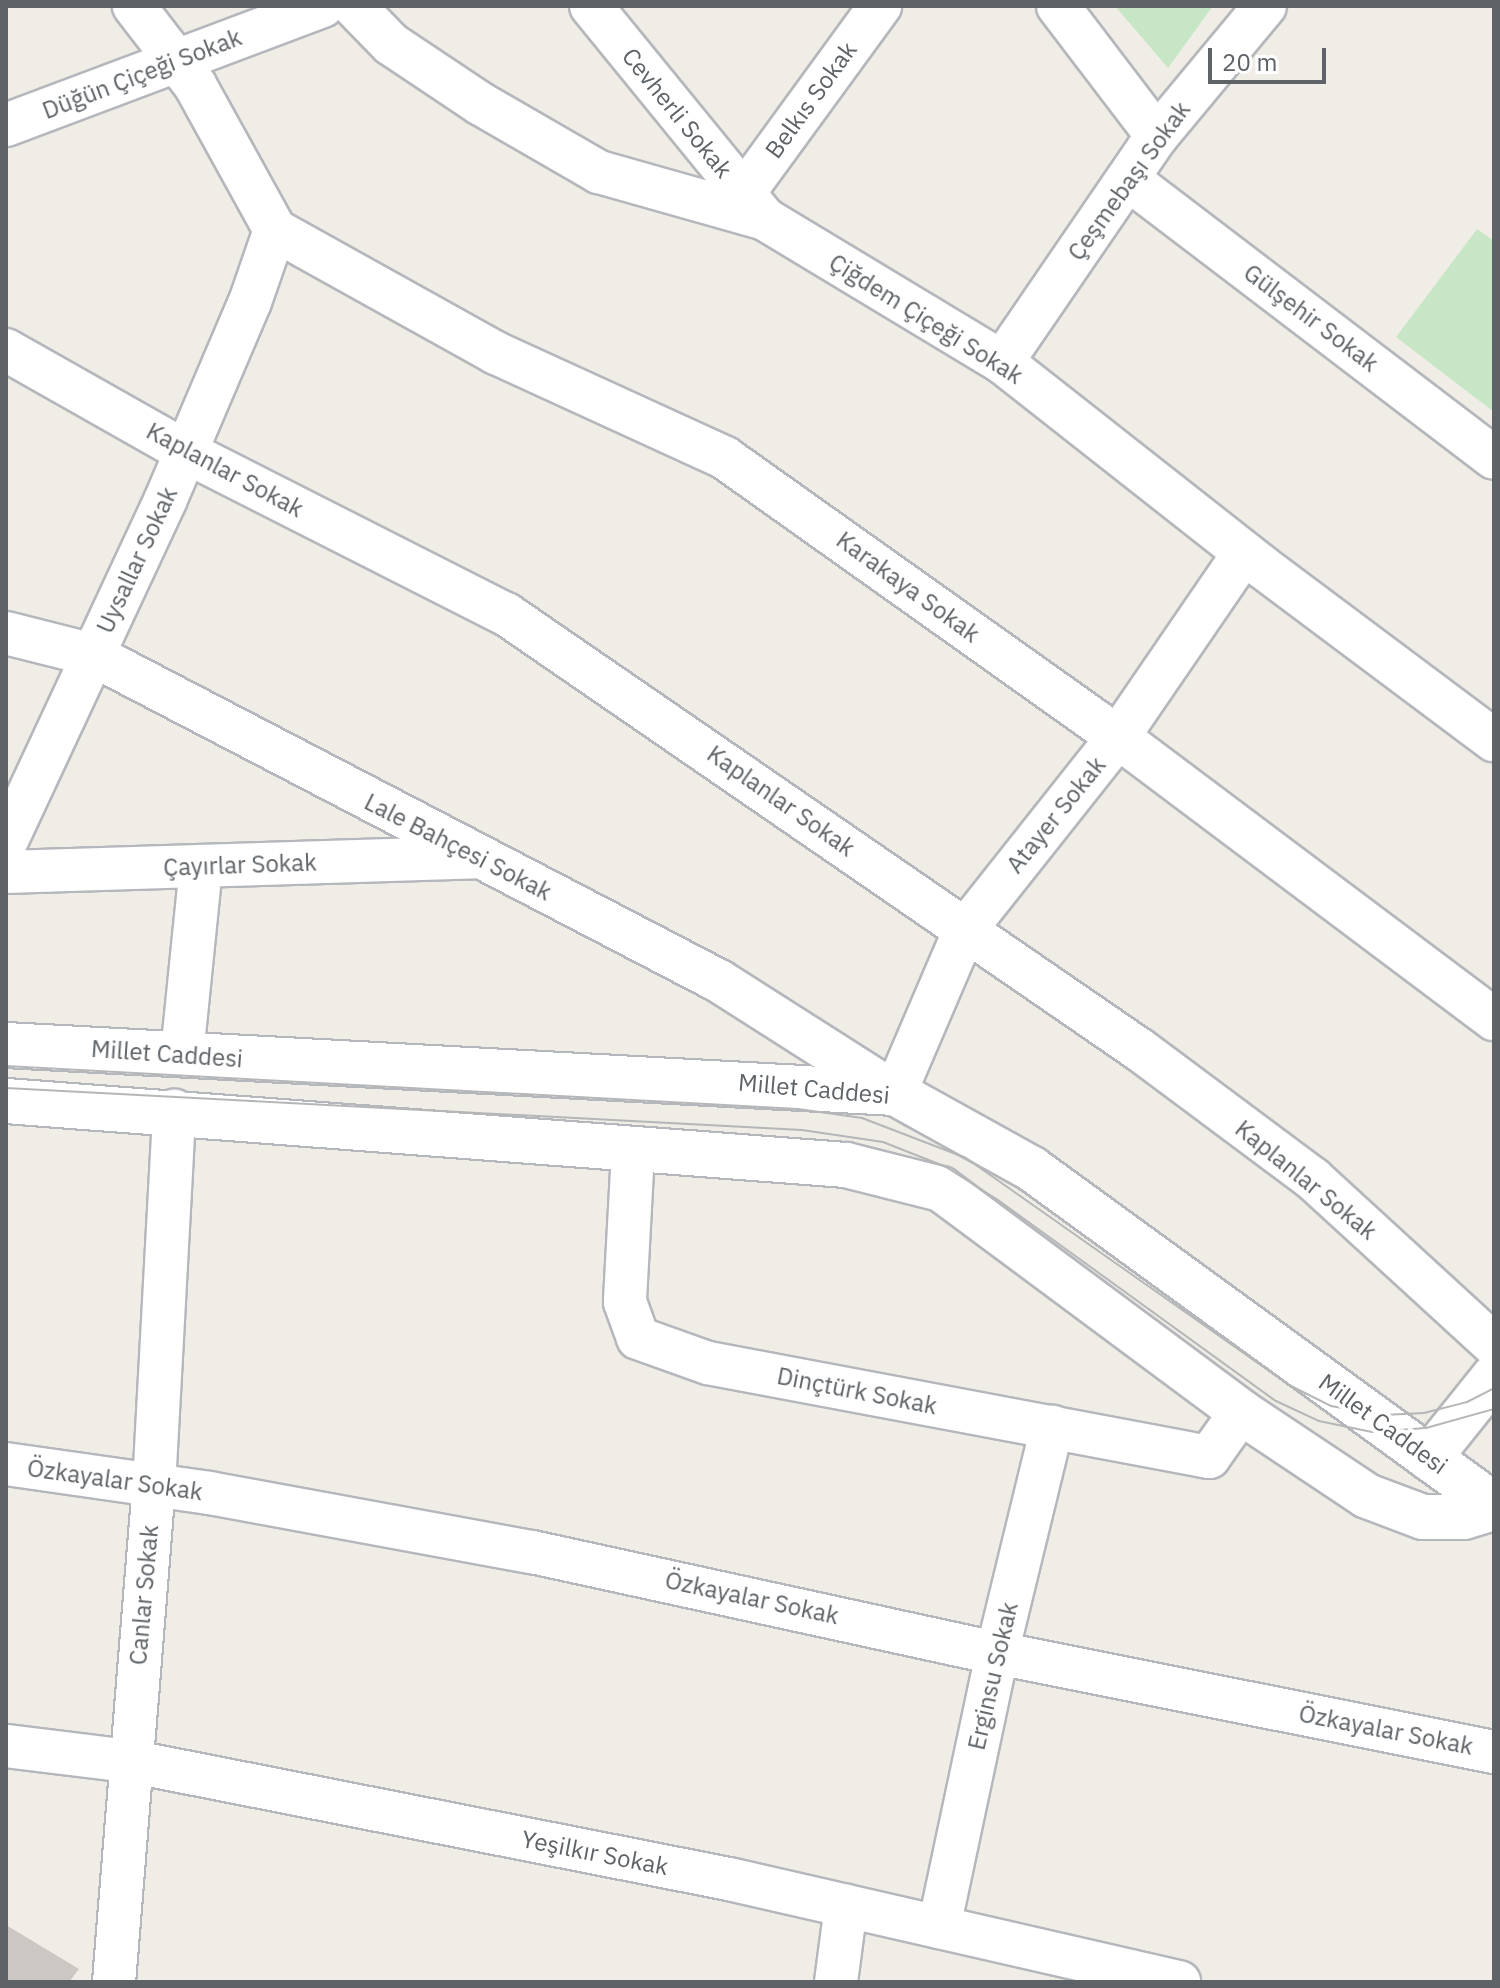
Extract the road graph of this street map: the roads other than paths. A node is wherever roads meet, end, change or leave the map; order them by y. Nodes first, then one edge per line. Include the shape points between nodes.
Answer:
1 (134, 6) edge
2 (322, 6) edge
3 (354, 6) edge
4 (591, 6) edge
5 (880, 6) edge
6 (1058, 6) edge
7 (1265, 6) edge
8 (178, 63) junction
9 (6, 125) edge
10 (1157, 136) junction
11 (1128, 179) junction
12 (754, 206) junction
13 (275, 230) junction
14 (6, 350) edge
15 (1002, 362) junction
16 (186, 452) junction
17 (1494, 458) edge
18 (1244, 553) junction
19 (6, 633) edge
20 (93, 655) junction
21 (1118, 737) junction
22 (1494, 740) edge
23 (6, 842) edge
24 (474, 857) junction
25 (201, 866) junction
26 (6, 872) edge
27 (965, 930) junction
28 (1494, 1019) edge
29 (6, 1045) edge
30 (182, 1054) junction
31 (895, 1093) junction
32 (6, 1101) edge
33 (174, 1111) junction
34 (633, 1152) junction
35 (1494, 1345) edge
36 (1494, 1377) edge
37 (1241, 1412) junction
38 (1052, 1427) junction
39 (1429, 1458) junction
40 (6, 1464) edge
41 (154, 1486) junction
42 (1494, 1506) edge
43 (997, 1653) junction
44 (6, 1746) edge
45 (1494, 1752) edge
46 (129, 1761) junction
47 (846, 1906) junction
48 (939, 1927) junction
49 (114, 1982) edge
50 (836, 1982) edge
51 (1179, 1982) edge

1 - 8 street
2 - 8 street, Düğün Çiçeği Sokak
3 - 12 street, Çiğdem Çiçeği Sokak via 391,44 599,172
4 - 12 street, Cevherli Sokak
5 - 12 street, Belkıs Sokak
6 - 10 street
7 - 10 street, Çeşmebaşı Sokak
8 - 9 street, Düğün Çiçeği Sokak
8 - 13 street
10 - 11 street, Çeşmebaşı Sokak
11 - 15 street, Çeşmebaşı Sokak
11 - 17 street, Gülşehir Sokak
12 - 15 street, Çiğdem Çiçeği Sokak
13 - 16 street, Uysallar Sokak
13 - 21 street, Karakaya Sokak via 496,353 725,458
14 - 16 street, Kaplanlar Sokak
15 - 18 street, Çiğdem Çiçeği Sokak
16 - 20 street, Uysallar Sokak
16 - 27 street, Kaplanlar Sokak via 506,614
18 - 21 street, Atayer Sokak
18 - 22 street, Çiğdem Çiçeği Sokak
19 - 20 street, Lale Bahçesi Sokak
20 - 23 street, Uysallar Sokak
20 - 24 street, Lale Bahçesi Sokak
21 - 27 street, Atayer Sokak
21 - 28 street, Karakaya Sokak
24 - 25 street, Çayırlar Sokak
24 - 31 street, Lale Bahçesi Sokak via 719,981
25 - 26 street, Çayırlar Sokak
25 - 30 street
27 - 31 street, Atayer Sokak
27 - 35 street, Kaplanlar Sokak via 1140,1050 1313,1179
29 - 30 main road, Millet Caddesi
30 - 31 main road, Millet Caddesi
31 - 39 main road, Millet Caddesi via 1032,1169
32 - 33 main road, Millet Caddesi
33 - 34 main road, Millet Caddesi
33 - 41 street, Canlar Sokak
34 - 37 main road, Millet Caddesi via 846,1165 941,1189
34 - 38 street, Dinçtürk Sokak via 625,1302 638,1338 708,1363
36 - 39 main road
37 - 38 street, Dinçtürk Sokak via 1209,1457
37 - 42 main road, Millet Caddesi via 1367,1496 1395,1507 1423,1517 1464,1517
38 - 43 street, Erginsu Sokak
39 - 42 main road, Millet Caddesi
40 - 41 street, Özkayalar Sokak
41 - 43 street, Özkayalar Sokak via 532,1552
41 - 46 street, Canlar Sokak
43 - 45 street, Özkayalar Sokak
43 - 48 street, Erginsu Sokak
44 - 46 street, Yeşilkır Sokak
46 - 47 street, Yeşilkır Sokak
46 - 49 street, Canlar Sokak
47 - 48 street, Yeşilkır Sokak
47 - 50 street
48 - 51 street, Yeşilkır Sokak

